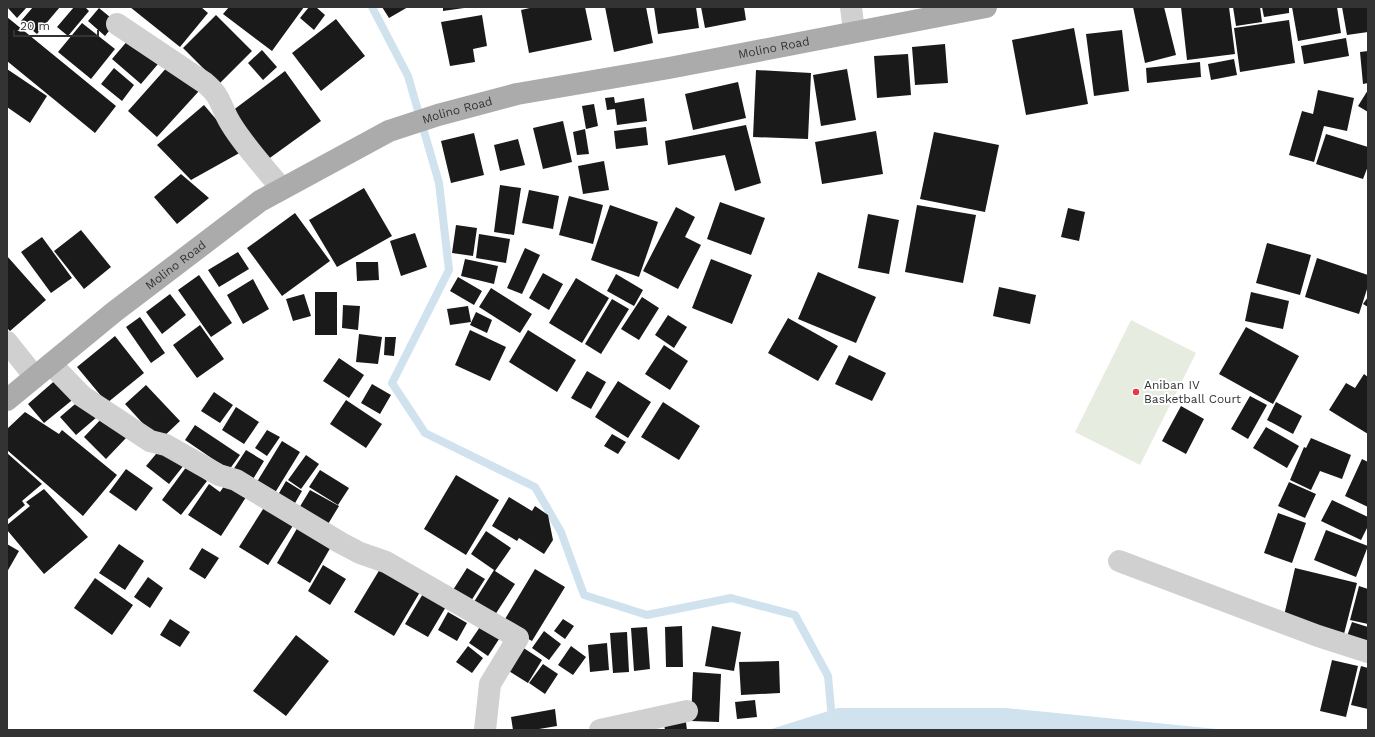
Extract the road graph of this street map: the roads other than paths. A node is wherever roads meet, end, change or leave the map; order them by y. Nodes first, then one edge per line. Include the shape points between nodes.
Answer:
1 (851, 7) edge
2 (986, 7) edge
3 (117, 24) dead end
4 (854, 32) junction
5 (282, 189) junction
6 (7, 342) edge
7 (51, 364) junction
8 (35, 377) junction
9 (7, 400) edge
10 (1119, 561) dead end
11 (1368, 652) edge
12 (687, 711) dead end
13 (485, 730) edge
14 (600, 730) edge

1 - 4 street
2 - 4 main road, Molino Road
3 - 5 street via 215,91 230,123
4 - 5 main road, Molino Road via 517,94 438,115 389,131
5 - 7 main road, Molino Road via 260,201 114,312
6 - 8 street
7 - 8 main road, Molino Road
7 - 13 street via 82,396 150,441 166,446 219,475 236,480 341,543 386,562 518,638 490,684
8 - 9 main road, Molino Road
10 - 11 street via 1318,636
12 - 14 street

